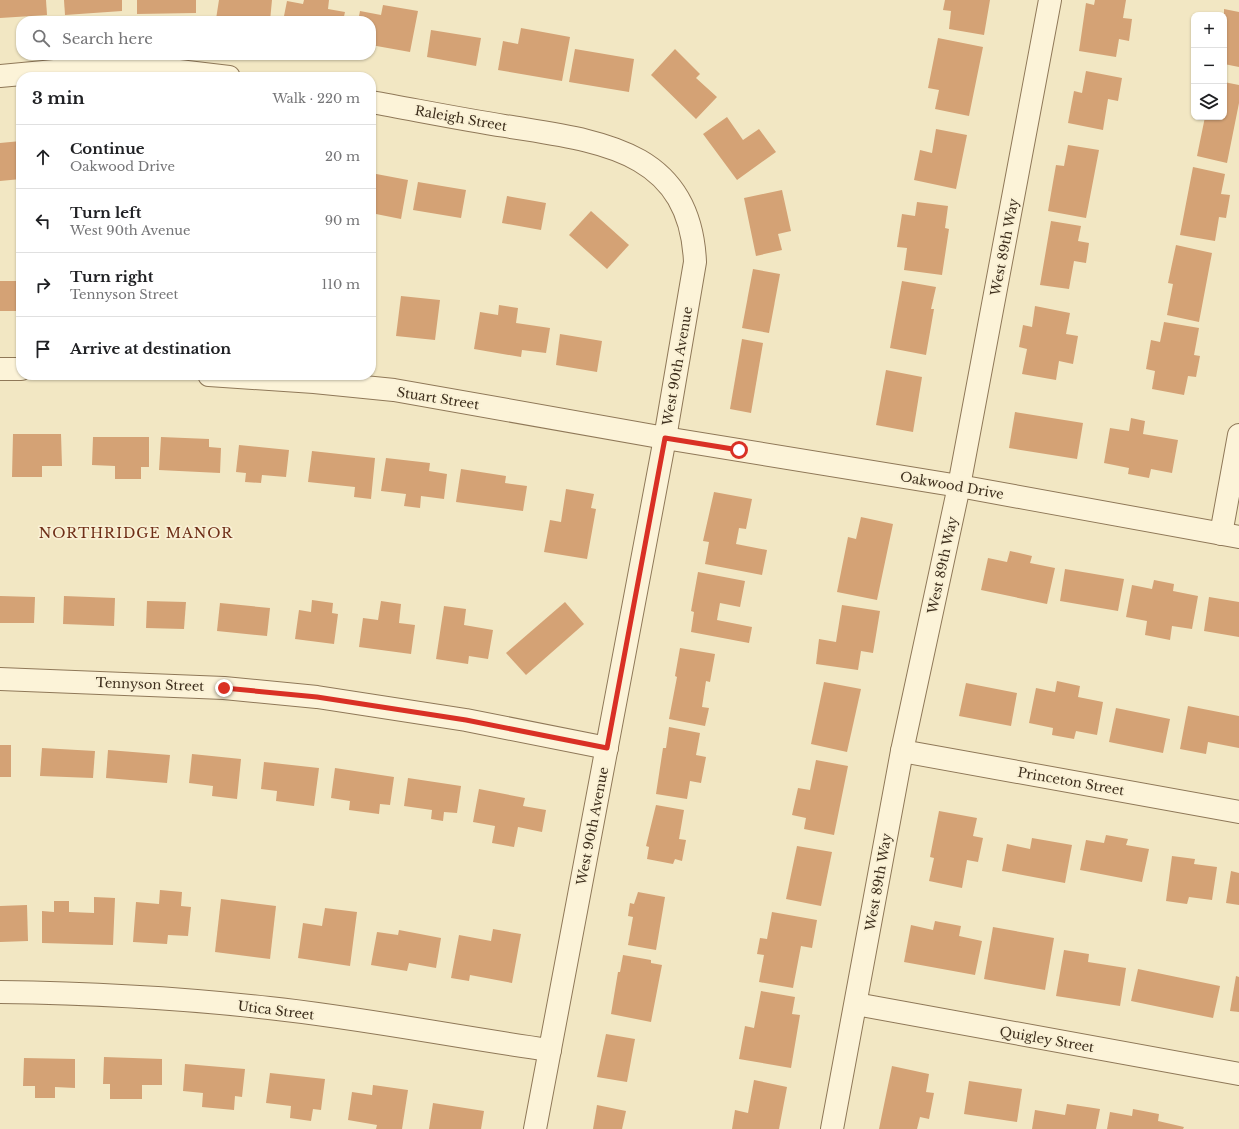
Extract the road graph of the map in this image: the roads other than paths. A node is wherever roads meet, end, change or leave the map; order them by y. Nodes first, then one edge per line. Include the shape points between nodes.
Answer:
1 (1050, 0) edge
2 (43, 72) edge
3 (187, 72) edge
4 (16, 75) edge
5 (0, 76) edge
6 (376, 103) edge
7 (551, 134) joint
8 (0, 369) edge
9 (16, 369) edge
10 (284, 380) edge
11 (1239, 435) edge
12 (665, 438) junction
13 (959, 486) junction
14 (1230, 535) edge
15 (0, 679) edge
16 (607, 748) junction
17 (902, 751) junction
18 (1239, 812) edge
19 (0, 992) edge
20 (856, 1004) junction
21 (550, 1050) junction
22 (1239, 1074) edge
23 (535, 1129) edge
24 (832, 1129) edge

1 - 13 street, West 89th Way
2 - 3 street via 108,66
4 - 5 street
6 - 7 street, Raleigh Street
7 - 12 street, West 90th Avenue via 589,140 625,152 647,164 675,194 688,217 694,238 695,262
8 - 9 street
10 - 12 street, Stuart Street via 394,390
11 - 14 street
12 - 13 street, Oakwood Drive
12 - 16 street, West 90th Avenue
13 - 14 street, Oakwood Drive
13 - 17 street, West 89th Way
15 - 16 street, Tennyson Street via 224,688 317,697 466,720
16 - 21 street, West 90th Avenue
17 - 18 street, Princeton Street
17 - 20 street, West 89th Way
19 - 21 street, Utica Street via 56,993 269,1008
20 - 22 street, Quigley Street
20 - 24 street, West 89th Way
21 - 23 street, West 90th Avenue

